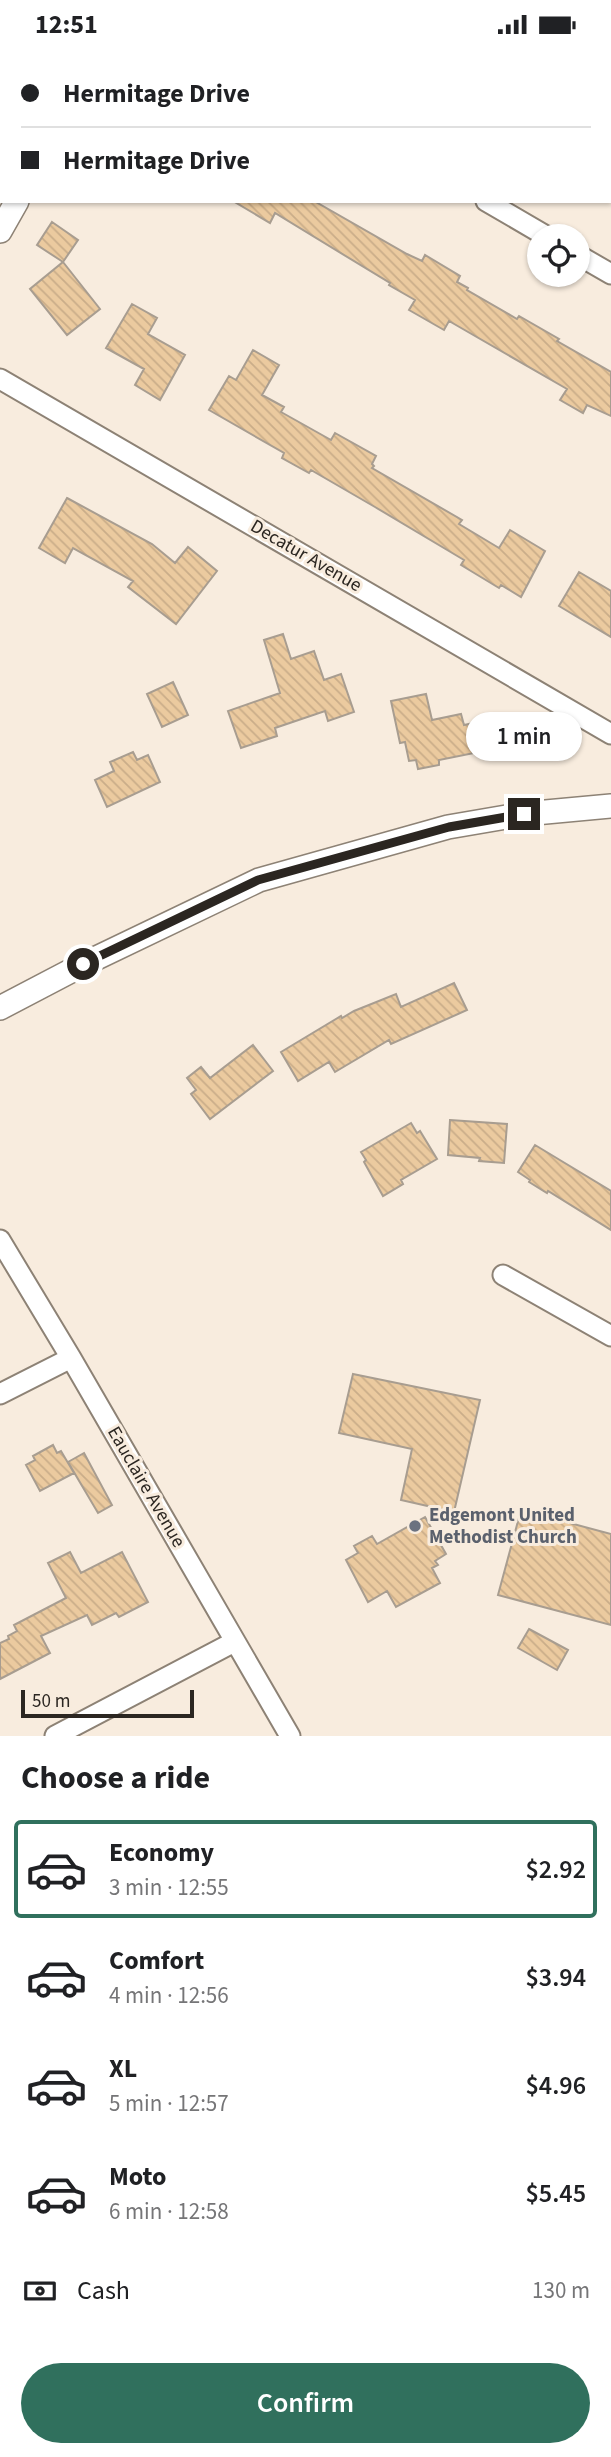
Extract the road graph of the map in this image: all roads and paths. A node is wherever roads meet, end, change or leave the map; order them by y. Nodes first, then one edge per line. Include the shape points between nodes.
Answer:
1 (16, 203) edge
2 (489, 203) edge
3 (527, 225) edge
4 (0, 231) edge
5 (590, 262) edge
6 (611, 274) edge
7 (0, 379) edge
8 (611, 734) edge
9 (611, 806) edge
10 (0, 1008) edge
11 (0, 1240) edge
12 (503, 1275) dead end
13 (611, 1336) edge
14 (71, 1357) junction
15 (0, 1395) edge
16 (234, 1642) junction
17 (55, 1736) edge
18 (290, 1736) edge

1 - 4 street
2 - 3 street
5 - 6 street
7 - 8 street, Decatur Avenue
9 - 10 street via 449,827 258,880
11 - 14 street, Eauclaire Avenue
12 - 13 street
14 - 15 street
14 - 16 street, Eauclaire Avenue
16 - 17 street
16 - 18 street, Eauclaire Avenue

